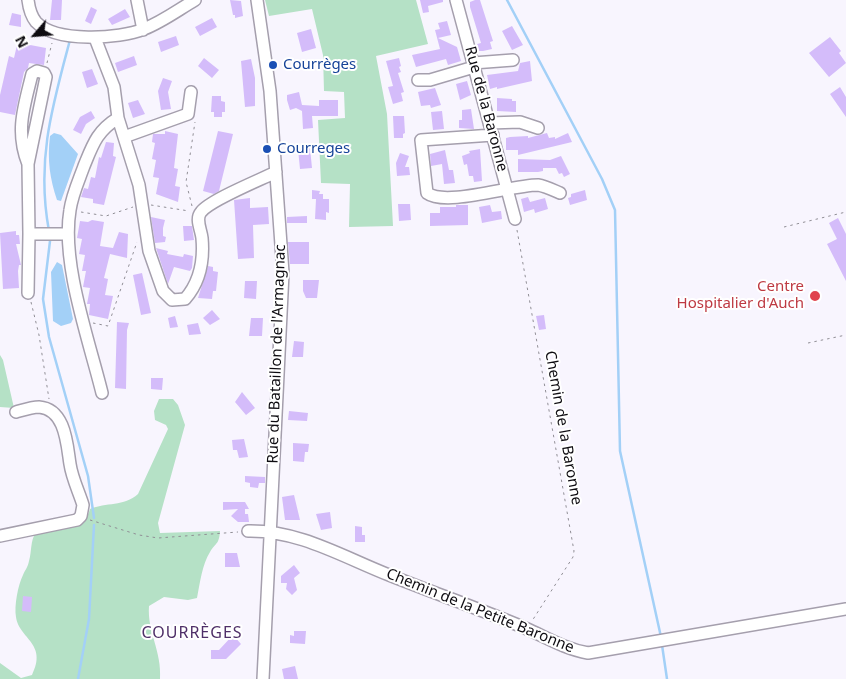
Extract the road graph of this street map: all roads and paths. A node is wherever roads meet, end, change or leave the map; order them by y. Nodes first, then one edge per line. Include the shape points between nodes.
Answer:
1 (28, 0) edge
2 (137, 0) edge
3 (194, 0) edge
4 (257, 0) edge
5 (456, 0) edge
6 (144, 30) junction
7 (55, 32) junction
8 (95, 38) junction
9 (513, 60) dead end
10 (474, 65) junction
11 (41, 71) joint
12 (418, 80) dead end
13 (191, 92) dead end
14 (188, 114) junction
15 (118, 118) junction
16 (489, 123) junction
17 (538, 128) dead end
18 (493, 135) junction
19 (124, 137) junction
20 (276, 172) junction
21 (507, 188) junction
22 (560, 193) dead end
23 (143, 204) junction
24 (70, 210) junction
25 (846, 212) edge
26 (515, 219) joint
27 (784, 227) dead end
28 (29, 234) junction
29 (68, 234) junction
30 (145, 235) junction
31 (28, 293) joint
32 (84, 322) junction
33 (846, 335) edge
34 (808, 343) dead end
35 (102, 393) dead end
36 (49, 410) junction
37 (16, 412) dead end
38 (77, 520) junction
39 (268, 531) junction
40 (248, 532) joint
41 (0, 536) edge
42 (846, 609) edge
43 (527, 628) junction
44 (262, 679) edge

1 - 7 street via 36,21
2 - 6 street
3 - 6 street
4 - 20 street, Rue du Bataillon de l'Armagnac via 270,91
5 - 10 street, Rue de la Baronne
6 - 8 street
7 - 8 street
7 - 11 path via 46,66
8 - 15 street via 114,87
9 - 10 street
10 - 12 street via 430,80
10 - 16 street, Rue de la Baronne
11 - 28 street via 46,77 28,164
13 - 14 street
14 - 19 street
14 - 23 path via 193,118 195,127 186,182 194,212
15 - 19 street
15 - 24 street via 103,127 96,139
16 - 17 street via 520,122
16 - 18 street, Rue de la Baronne
18 - 21 street, Rue de la Baronne
18 - 21 street via 421,140 427,193 432,197 466,197
19 - 23 street
20 - 30 street via 200,213 201,269 185,299 179,301 167,297
20 - 39 street, Rue du Bataillon de l'Armagnac via 283,273
21 - 22 street via 539,185
21 - 26 street, Rue de la Baronne
23 - 24 path via 106,216
23 - 30 street
24 - 29 street
25 - 27 path
26 - 43 path, Chemin de la Baronne via 574,551
28 - 29 street
28 - 31 street
29 - 32 street
30 - 32 path via 137,242 108,326
31 - 36 path via 39,335
32 - 35 street
33 - 34 path
36 - 37 street via 39,407
36 - 38 street via 64,430 70,467 83,505
38 - 40 path via 96,521 158,538
38 - 41 street
39 - 40 street, Chemin de la Petite Baronne
39 - 43 street, Chemin de la Petite Baronne via 325,547
39 - 44 street, Rue du Bataillon de l'Armagnac
42 - 43 street, Chemin de la Petite Baronne via 588,653 564,647

